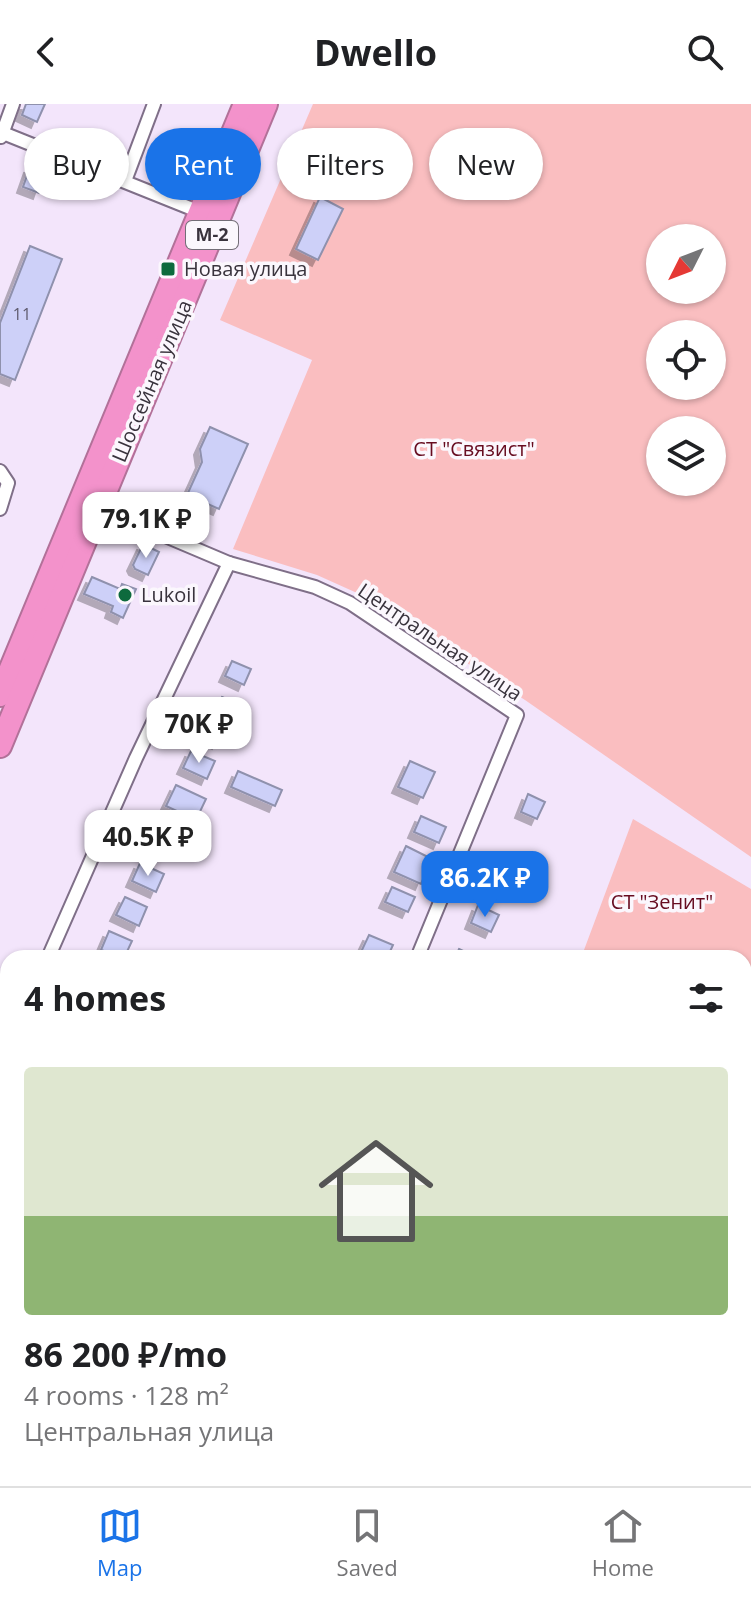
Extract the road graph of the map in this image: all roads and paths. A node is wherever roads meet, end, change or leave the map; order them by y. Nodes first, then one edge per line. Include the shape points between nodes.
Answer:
1 (13, 104) edge
2 (154, 104) edge
3 (245, 104) edge
4 (266, 104) edge
5 (1, 136) edge
6 (24, 144) edge
7 (129, 170) edge
8 (129, 183) edge
9 (200, 212) junction
10 (0, 471) edge
11 (99, 508) junction
12 (0, 509) edge
13 (229, 563) junction
14 (0, 695) edge
15 (0, 746) edge
16 (52, 950) edge
17 (420, 950) edge

1 - 5 street
2 - 7 street
3 - 9 highway, Шоссейная улица / М-2
4 - 11 highway, Шоссейная улица / М-2
5 - 6 street
8 - 9 street
9 - 14 highway, Шоссейная улица / М-2
10 - 12 street via 8,483
11 - 13 street, Центральная улица
11 - 15 highway, Шоссейная улица / М-2
13 - 16 street
13 - 17 street, Центральная улица via 315,587 350,603 517,715

